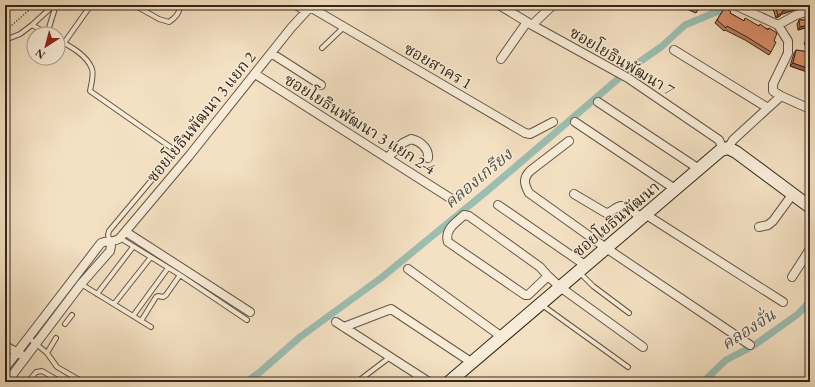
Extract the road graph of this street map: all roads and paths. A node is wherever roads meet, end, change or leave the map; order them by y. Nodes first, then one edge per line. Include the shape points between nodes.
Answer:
1 (35, 5) edge
2 (55, 5) edge
3 (91, 5) edge
4 (135, 5) edge
5 (179, 5) edge
6 (296, 5) edge
7 (499, 5) edge
8 (553, 5) edge
9 (738, 7) edge
10 (309, 8) edge
11 (810, 11) edge
12 (529, 23) junction
13 (32, 25) joint
14 (778, 25) junction
15 (49, 26) edge
16 (344, 27) junction
17 (5, 31) edge
18 (5, 40) edge
19 (66, 40) edge
20 (66, 44) edge
21 (322, 48) dead end
22 (674, 50) dead end
23 (271, 53) junction
24 (501, 59) dead end
25 (255, 74) junction
26 (321, 85) dead end
27 (781, 96) junction
28 (598, 102) dead end
29 (768, 108) junction
30 (810, 109) edge
31 (553, 122) dead end
32 (575, 122) dead end
33 (570, 141) dead end
34 (726, 149) junction
35 (386, 158) junction
36 (428, 158) dead end
37 (699, 169) junction
38 (676, 189) junction
39 (574, 194) dead end
40 (792, 195) junction
41 (450, 198) dead end
42 (498, 205) dead end
43 (810, 207) edge
44 (643, 216) junction
45 (759, 227) dead end
46 (126, 232) junction
47 (120, 238) junction
48 (110, 242) junction
49 (134, 246) junction
50 (606, 248) junction
51 (810, 249) edge
52 (151, 257) junction
53 (168, 268) junction
54 (582, 268) junction
55 (408, 269) dead end
56 (180, 275) junction
57 (548, 276) junction
58 (792, 277) dead end
59 (81, 284) junction
60 (560, 287) junction
61 (97, 294) junction
62 (783, 302) dead end
63 (114, 304) junction
64 (541, 304) junction
65 (72, 314) dead end
66 (629, 314) dead end
67 (133, 316) junction
68 (248, 316) joint
69 (141, 321) junction
70 (336, 322) dead end
71 (65, 324) dead end
72 (151, 327) dead end
73 (344, 327) junction
74 (502, 337) junction
75 (28, 338) junction
76 (56, 338) dead end
77 (36, 344) junction
78 (750, 345) dead end
79 (5, 346) edge
80 (644, 347) dead end
81 (17, 353) junction
82 (47, 353) junction
83 (26, 357) junction
84 (390, 357) junction
85 (471, 362) junction
86 (628, 367) dead end
87 (5, 368) edge
88 (7, 382) edge
89 (28, 382) edge
90 (61, 382) edge
91 (83, 382) edge
92 (357, 382) edge
93 (429, 382) edge
94 (449, 382) edge

1 - 17 path
2 - 13 lane
2 - 15 lane
3 - 19 lane
4 - 5 lane via 169,22 178,14
6 - 10 street, ซอยสาคร 1
7 - 12 street, ซอยโยธินพัฒนา 7
8 - 12 street
9 - 14 street
10 - 16 street, ซอยสาคร 1
10 - 23 street, ซอยโยธินพัฒนา 3 แยก 2
11 - 14 street
12 - 24 street
12 - 34 street, ซอยโยธินพัฒนา 7 via 628,78 719,140
13 - 18 lane via 20,34
14 - 27 street via 788,41 789,48 773,84 773,91
16 - 21 lane
16 - 31 street, ซอยสาคร 1 via 525,133 530,134
20 - 48 lane, ซอยโยธินพัฒนา 3 แยก 2 via 90,65 90,91 176,151 110,231
22 - 29 street
23 - 25 street, ซอยโยธินพัฒนา 3 แยก 2
23 - 26 street
25 - 35 street, ซอยโยธินพัฒนา 3 แยก 2-4
25 - 46 street, ซอยโยธินพัฒนา 3 แยก 2
27 - 29 street
27 - 30 street
28 - 37 street
29 - 34 street
32 - 38 street
33 - 50 street via 530,171 524,185 529,193
34 - 37 street, ซอยโยธินพัฒนา via 715,154
34 - 40 street via 736,152
35 - 36 street via 411,139 427,149
35 - 41 street, ซอยโยธินพัฒนา 3 แยก 2-4
37 - 38 street, ซอยโยธินพัฒนา
38 - 44 street, ซอยโยธินพัฒนา
39 - 44 street via 606,213 623,206
40 - 43 street
40 - 45 street via 768,225
42 - 54 street
44 - 50 street, ซอยโยธินพัฒนา
44 - 62 street
46 - 47 street, ซอยโยธินพัฒนา 3 แยก 2
46 - 68 street
47 - 48 street, ซอยโยธินพัฒนา 3 แยก 2 via 116,242
47 - 49 lane
48 - 59 street, ซอยโยธินพัฒนา 3 แยก 2 via 110,251
48 - 75 street, ซอยโยธินพัฒนา 3 แยก 2 via 101,243
49 - 52 lane
49 - 61 lane
50 - 54 street, ซอยโยธินพัฒนา
50 - 78 street
51 - 58 street
52 - 53 lane
52 - 63 lane
53 - 56 lane
53 - 67 lane
54 - 60 street, ซอยโยธินพัฒนา
54 - 66 lane via 593,286
55 - 74 street
56 - 68 lane
56 - 69 lane via 166,295 156,297
57 - 57 street via 540,267 466,215 447,231 448,242 524,295 528,295
57 - 60 street
59 - 61 lane
59 - 77 street, ซอยโยธินพัฒนา 3 แยก 2
60 - 64 street, ซอยโยธินพัฒนา
60 - 80 street
61 - 63 lane
63 - 67 lane
64 - 74 street, ซอยโยธินพัฒนา
64 - 86 lane
65 - 71 lane
67 - 69 lane
69 - 72 lane
70 - 73 street
73 - 84 street
73 - 85 street via 391,309
74 - 85 street, ซอยโยธินพัฒนา
75 - 77 lane
75 - 81 street, ซอยโยธินพัฒนา 3 แยก 2
76 - 82 lane
77 - 82 lane
77 - 83 street, ซอยโยธินพัฒนา 3 แยก 2
79 - 81 street
81 - 83 street
81 - 87 street, ซอยโยธินพัฒนา 3 แยก 2
82 - 91 lane via 57,367
83 - 88 street, ซอยโยธินพัฒนา 3 แยก 2
84 - 92 lane
84 - 93 street
85 - 94 street, ซอยโยธินพัฒนา
89 - 90 lane via 36,372 42,371

